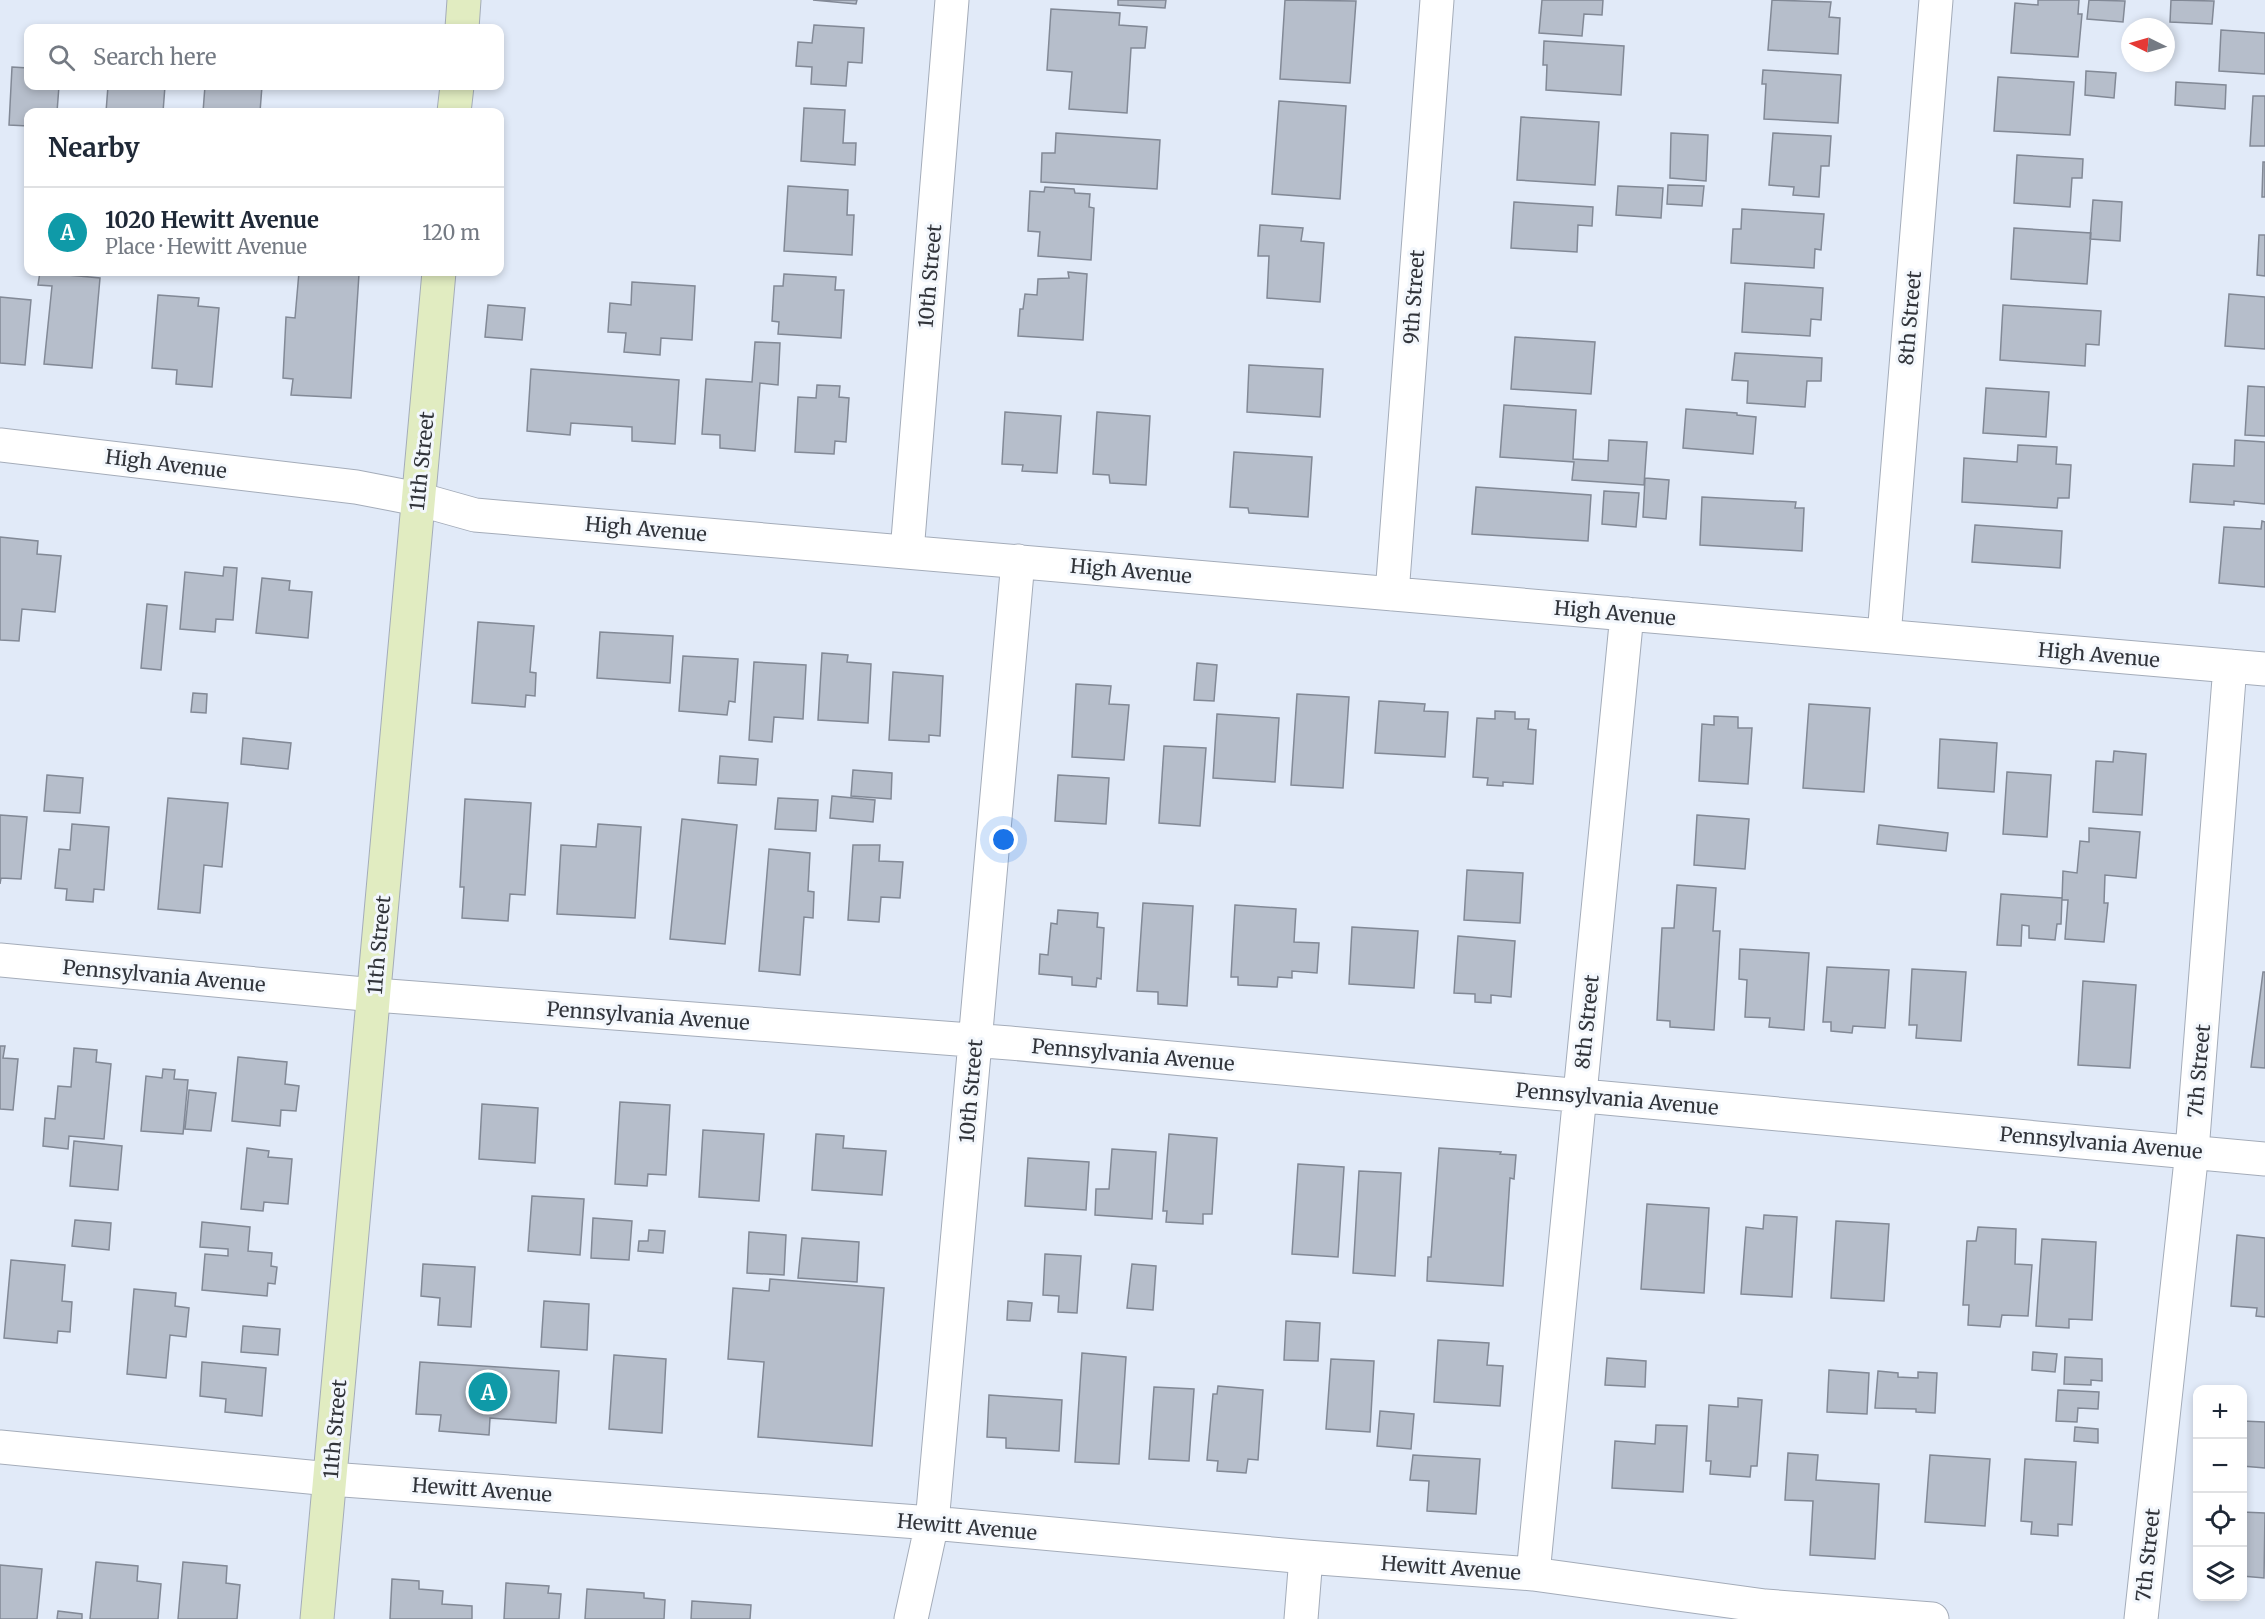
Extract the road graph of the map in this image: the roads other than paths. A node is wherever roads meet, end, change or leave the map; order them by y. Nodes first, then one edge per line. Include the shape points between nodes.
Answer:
1 (464, 0) edge
2 (952, 0) edge
3 (1437, 0) edge
4 (1936, 0) edge
5 (462, 24) edge
6 (457, 90) edge
7 (454, 108) edge
8 (439, 276) edge
9 (0, 445) edge
10 (418, 499) junction
11 (907, 552) junction
12 (1018, 561) junction
13 (1392, 594) junction
14 (1627, 614) junction
15 (1884, 636) junction
16 (2230, 666) junction
17 (2265, 669) edge
18 (0, 960) edge
19 (375, 995) junction
20 (976, 1040) junction
21 (1580, 1096) junction
22 (2192, 1151) junction
23 (2265, 1159) edge
24 (0, 1447) edge
25 (330, 1479) junction
26 (932, 1523) junction
27 (1306, 1557) junction
28 (1533, 1574) junction
29 (1765, 1612) edge
30 (317, 1619) edge
31 (911, 1619) edge
32 (1301, 1619) edge
33 (1932, 1619) edge
34 (2141, 1619) edge

1 - 5 main road
2 - 11 street, 10th Street
3 - 13 street, 9th Street
4 - 15 street, 8th Street
6 - 7 main road
8 - 10 main road, 11th Street
9 - 10 street, High Avenue via 356,487
10 - 11 street, High Avenue via 475,515
10 - 19 main road, 11th Street
11 - 12 street, High Avenue
12 - 13 street, High Avenue
12 - 20 street, 10th Street
13 - 14 street, High Avenue
14 - 15 street, High Avenue
14 - 21 street, 8th Street
15 - 16 street, High Avenue
16 - 17 street, High Avenue
16 - 22 street, 7th Street
18 - 19 street, Pennsylvania Avenue
19 - 20 street, Pennsylvania Avenue
19 - 25 main road, 11th Street
20 - 21 street, Pennsylvania Avenue
20 - 26 street, 10th Street
21 - 22 street, Pennsylvania Avenue
21 - 28 street, 8th Street
22 - 23 street, Pennsylvania Avenue
22 - 34 street, 7th Street
24 - 25 street, Hewitt Avenue
25 - 26 street, Hewitt Avenue
25 - 30 main road, 11th Street
26 - 27 street, Hewitt Avenue
26 - 31 street, 10th Street
27 - 28 street, Hewitt Avenue
27 - 32 street
28 - 29 street, Hewitt Avenue
29 - 33 street, Hewitt Avenue

